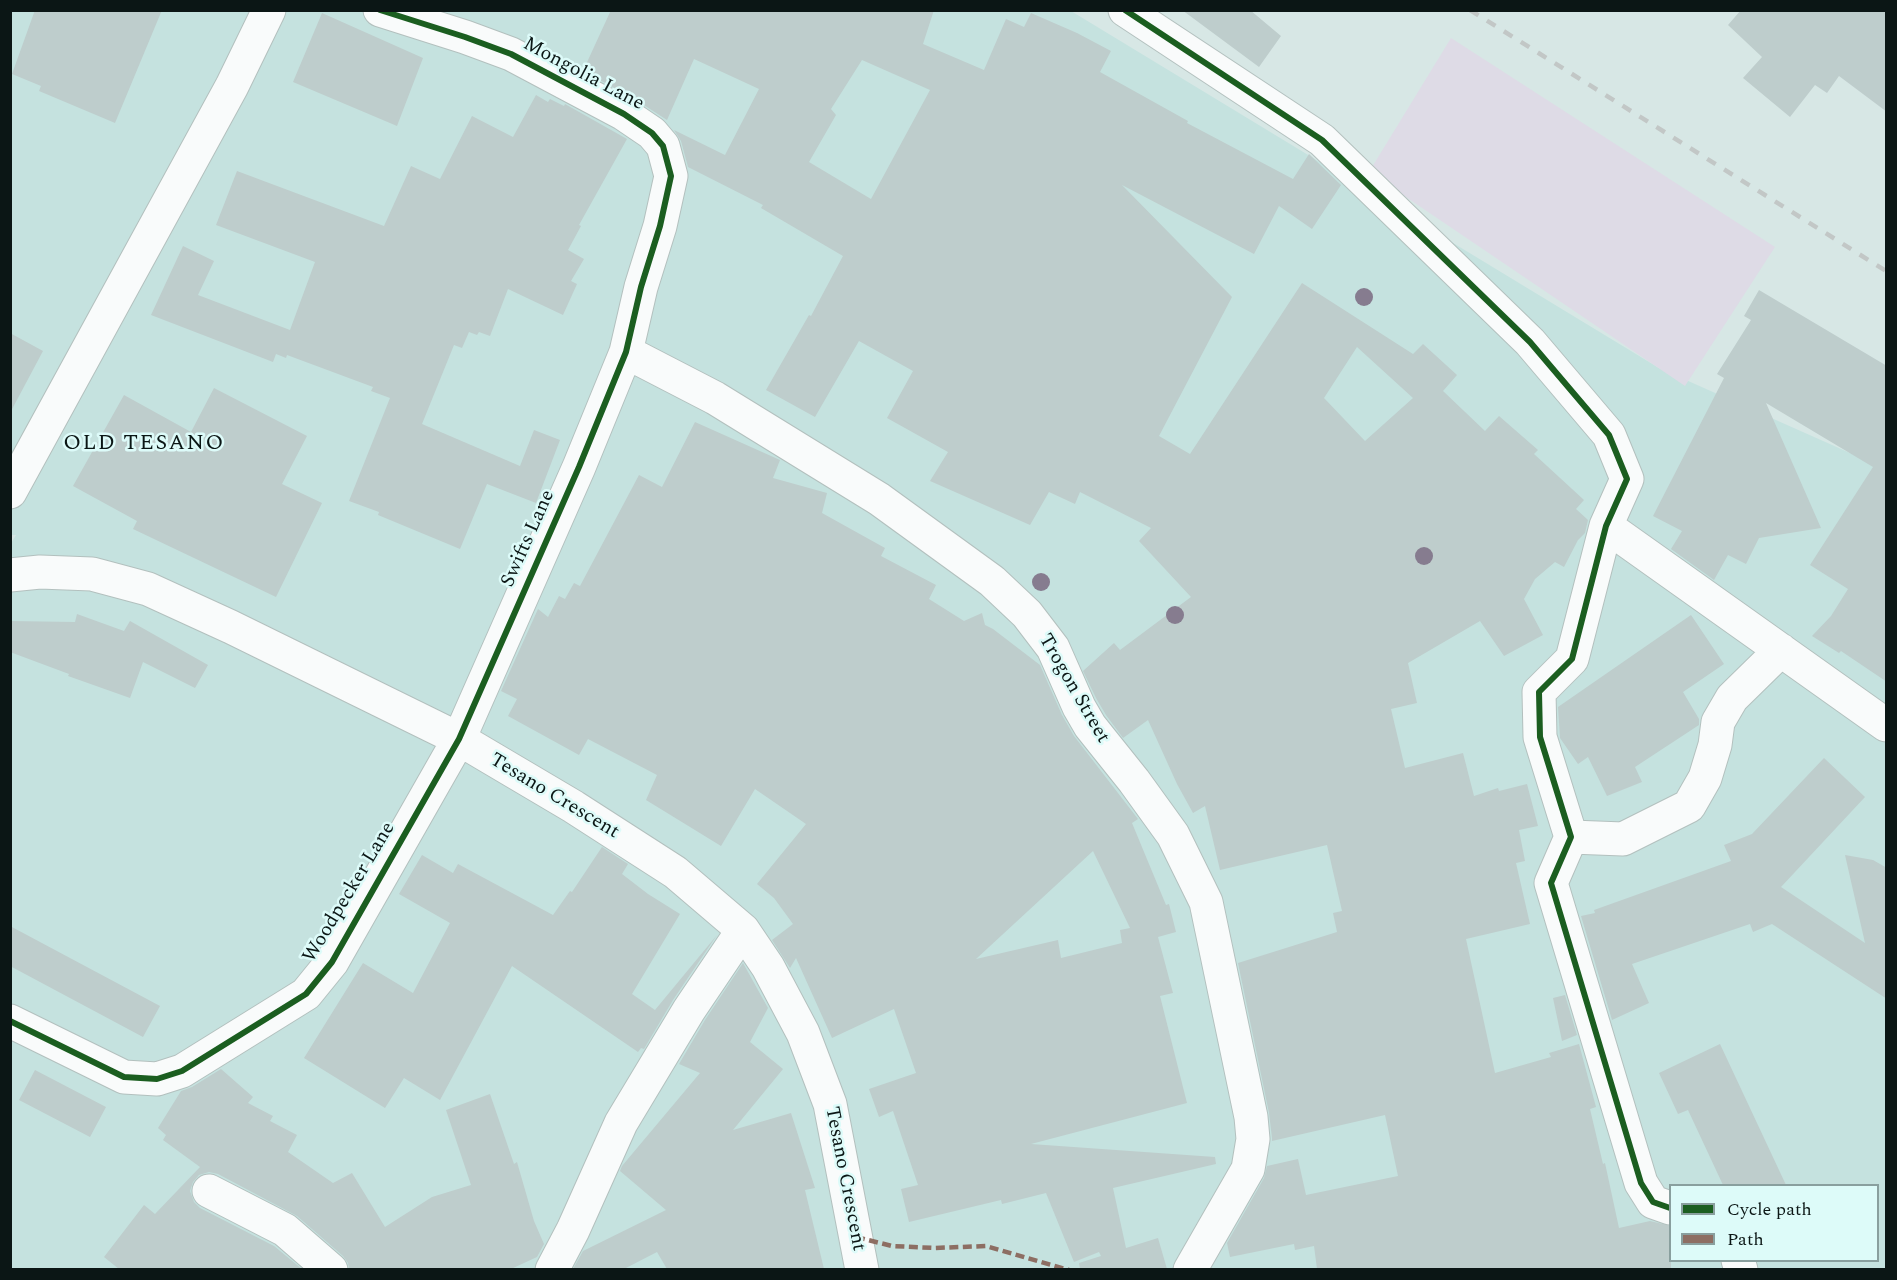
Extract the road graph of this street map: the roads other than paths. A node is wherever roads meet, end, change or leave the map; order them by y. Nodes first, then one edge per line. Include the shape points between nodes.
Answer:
1 (269, 10) edge
2 (380, 10) edge
3 (1125, 10) edge
4 (626, 352) junction
5 (10, 492) edge
6 (1606, 526) junction
7 (10, 575) edge
8 (1780, 650) junction
9 (1887, 725) edge
10 (459, 739) junction
11 (1571, 837) junction
12 (743, 930) junction
13 (10, 1021) edge
14 (209, 1191) dead end
15 (1669, 1207) edge
16 (331, 1269) edge
17 (552, 1269) edge
18 (862, 1269) edge
19 (1190, 1269) edge

1 - 5 street via 232,86
2 - 4 street, Mongolia Lane via 511,54 624,114 652,133 663,146 671,176
3 - 6 street via 1322,140 1530,342 1609,435 1627,479
4 - 10 street, Swifts Lane
4 - 19 street, Trogon Street via 715,398 879,499 992,581 1027,614 1053,648 1090,726 1173,835 1206,902 1253,1139 1248,1169
6 - 8 street
6 - 11 street via 1572,659 1539,692 1540,737
7 - 10 street, Tesano Crescent via 92,574 148,589
8 - 9 street
8 - 11 street via 1732,698 1718,722 1705,778 1689,806 1623,839
10 - 12 street, Tesano Crescent via 675,872
10 - 13 street, Woodpecker Lane via 332,962 306,994 182,1071 157,1079 124,1077
11 - 15 street via 1551,883 1641,1183 1653,1202
12 - 17 street via 621,1123
12 - 18 street, Tesano Crescent via 803,1033 830,1104
14 - 16 street via 285,1230

